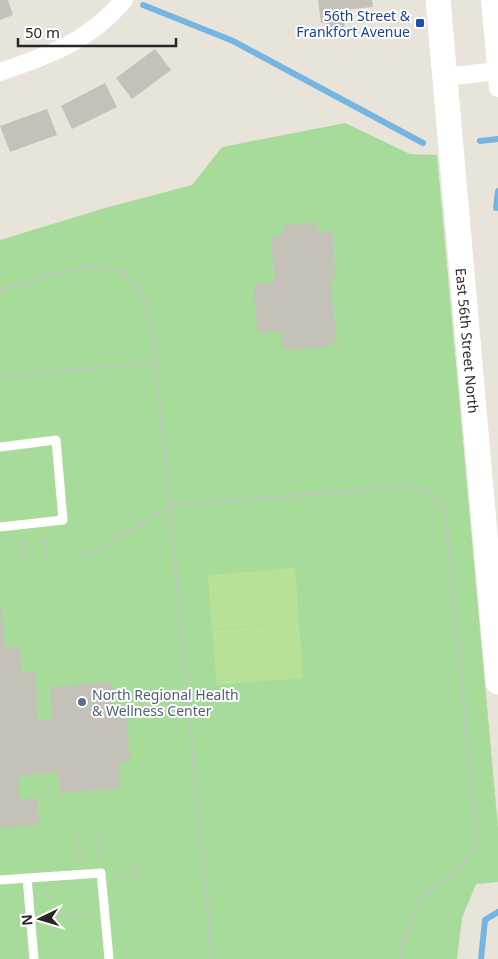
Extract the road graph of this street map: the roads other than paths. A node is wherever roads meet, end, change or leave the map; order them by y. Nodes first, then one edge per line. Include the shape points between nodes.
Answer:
1 (124, 0) edge
2 (438, 0) edge
3 (490, 0) edge
4 (0, 72) edge
5 (445, 77) junction
6 (497, 79) edge
7 (0, 447) edge
8 (0, 526) edge
9 (498, 682) edge
10 (27, 878) junction
11 (0, 880) edge
12 (34, 959) edge
13 (109, 959) edge

1 - 4 street via 110,16 68,46
2 - 5 street, East 56th Street North
3 - 6 street
5 - 6 street
5 - 9 street, East 56th Street North
7 - 8 lane via 56,440 63,520
10 - 11 lane
10 - 12 lane
10 - 13 lane via 101,876

